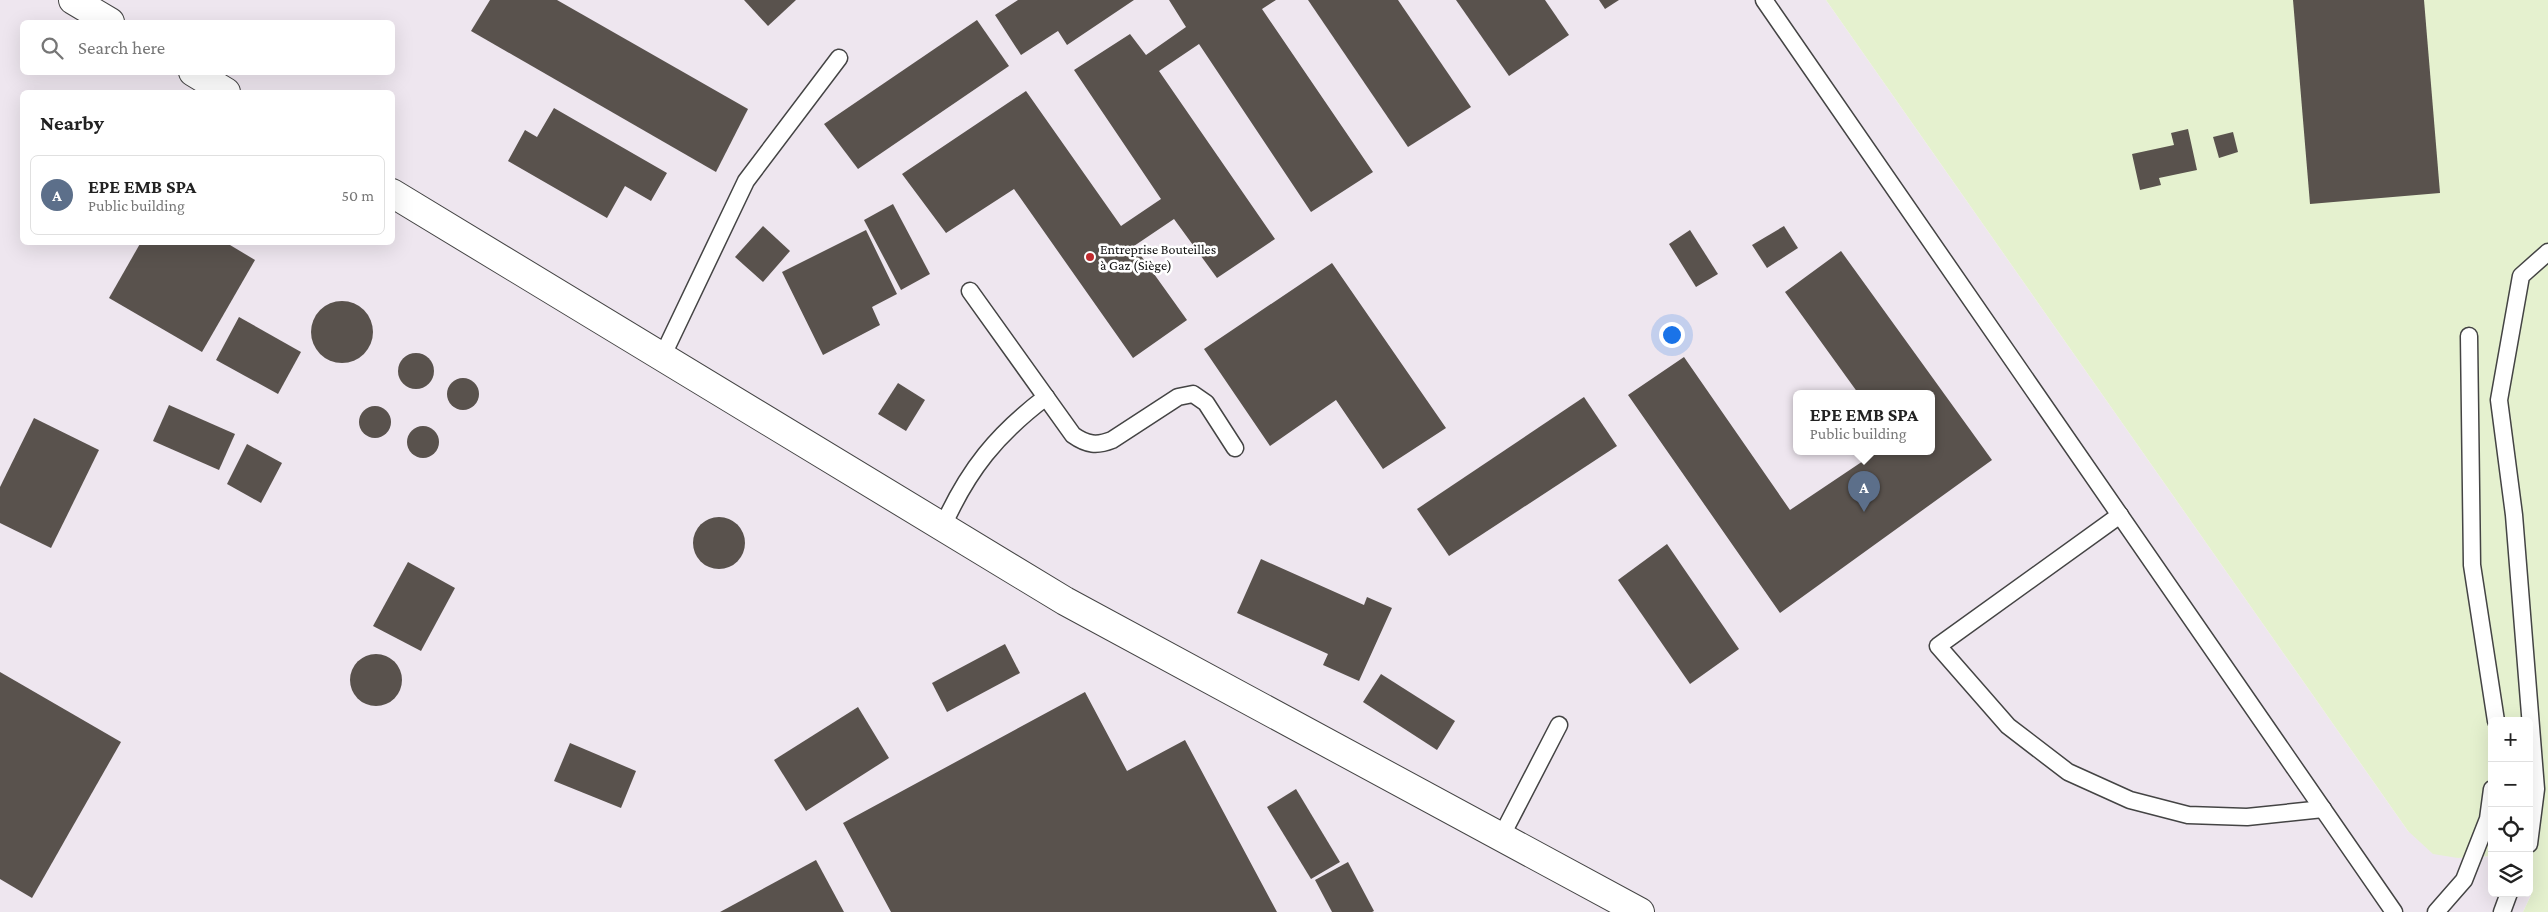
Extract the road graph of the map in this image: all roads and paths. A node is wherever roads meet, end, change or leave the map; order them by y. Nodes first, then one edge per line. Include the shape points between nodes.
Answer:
1 (73, 0) edge
2 (1764, 0) edge
3 (107, 20) edge
4 (839, 58) dead end
5 (198, 75) edge
6 (223, 90) edge
7 (395, 196) edge
8 (2548, 252) edge
9 (970, 291) dead end
10 (2469, 336) dead end
11 (662, 357) junction
12 (1046, 397) junction
13 (1235, 448) dead end
14 (2120, 515) junction
15 (943, 526) junction
16 (2495, 717) edge
17 (1559, 725) dead end
18 (2490, 807) edge
19 (2323, 809) junction
20 (2533, 813) edge
21 (1501, 837) junction
22 (2508, 897) edge
23 (1640, 912) edge
24 (2394, 912) edge
25 (2436, 912) edge
26 (2502, 912) edge

1 - 3 street
2 - 14 lane
4 - 11 lane via 746,181
5 - 6 street
7 - 11 street
8 - 20 lane via 2521,276 2499,400 2514,515 2536,790
9 - 12 lane
10 - 16 lane via 2472,565
11 - 15 street
12 - 13 lane via 1073,435 1092,445 1112,440 1178,397 1193,394 1206,403
12 - 15 lane via 1019,417 984,454 956,496
14 - 19 lane
14 - 19 lane via 1938,646 2008,726 2068,772 2130,800 2188,815 2247,817
15 - 21 street via 1065,601
17 - 21 lane
18 - 25 lane via 2464,880
19 - 24 lane
21 - 23 street
22 - 26 lane

